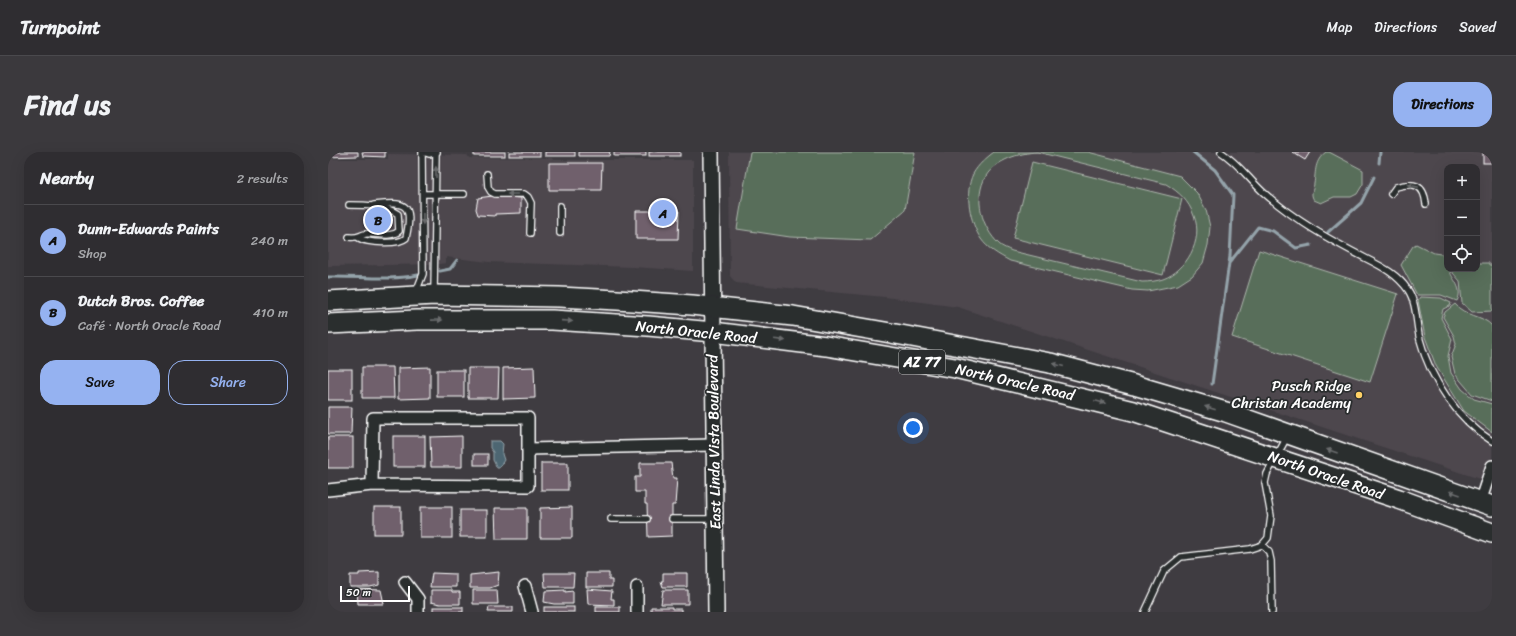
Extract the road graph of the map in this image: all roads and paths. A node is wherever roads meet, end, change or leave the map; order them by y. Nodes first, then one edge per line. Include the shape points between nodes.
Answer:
1 (423, 152) edge
2 (711, 152) edge
3 (1221, 152) edge
4 (436, 153) edge
5 (487, 174) dead end
6 (423, 194) junction
7 (436, 194) junction
8 (464, 194) dead end
9 (1391, 194) dead end
10 (1426, 204) dead end
11 (349, 205) dead end
12 (370, 205) junction
13 (560, 206) dead end
14 (530, 233) dead end
15 (560, 233) dead end
16 (349, 237) dead end
17 (359, 238) junction
18 (434, 295) junction
19 (415, 296) junction
20 (328, 301) edge
21 (713, 307) junction
22 (332, 324) edge
23 (713, 332) junction
24 (1288, 434) junction
25 (1492, 442) edge
26 (713, 445) junction
27 (528, 449) junction
28 (1276, 458) junction
29 (1492, 466) edge
30 (372, 486) junction
31 (328, 490) edge
32 (1486, 504) edge
33 (610, 519) dead end
34 (648, 519) dead end
35 (672, 519) dead end
36 (715, 519) junction
37 (1492, 533) edge
38 (1262, 544) junction
39 (405, 582) dead end
40 (525, 586) dead end
41 (637, 588) dead end
42 (418, 612) edge
43 (532, 612) edge
44 (637, 612) edge
45 (716, 612) edge
46 (1145, 612) edge
47 (1272, 612) edge

1 - 4 lane
1 - 6 lane
2 - 21 street, East Linda Vista Boulevard
3 - 25 lane via 1243,170 1262,191 1311,229 1386,269 1400,280 1409,292 1426,361 1456,410 1469,425
7 -> 4 lane
14 -> 5 lane via 531,203 528,197 524,194 490,192
6 - 7 lane
6 -> 19 lane via 424,274
7 - 8 lane
7 - 18 lane
10 -> 9 lane via 1420,188 1413,184 1396,187
11 - 12 lane
12 - 17 lane via 398,214 399,231 395,234 364,234
12 - 17 lane via 389,203 405,206 408,213 406,238 399,242 390,242 364,241
13 - 15 lane
16 - 17 lane
18 - 19 highway, North Oracle Road / AZ 77
18 - 21 highway, North Oracle Road / AZ 77 via 559,297
18 - 22 highway via 430,305 424,309 346,313
19 - 20 highway, North Oracle Road / AZ 77
21 - 23 street, East Linda Vista Boulevard
24 -> 21 highway, North Oracle Road / AZ 77 via 1226,412 1050,363 793,316
22 -> 23 highway, North Oracle Road / AZ 77 via 417,320 552,320
23 - 26 street, East Linda Vista Boulevard
23 -> 28 highway, North Oracle Road / AZ 77 via 826,346 970,371 1134,411
24 - 28 lane
32 -> 24 highway, North Oracle Road / AZ 77
26 - 27 street
26 - 36 street, East Linda Vista Boulevard
27 - 30 street via 528,486
27 - 30 street via 528,418 373,418
28 - 37 highway, North Oracle Road / AZ 77
28 - 38 lane via 1265,483 1271,516 1268,538
29 - 32 street
30 - 31 street
33 - 34 lane
35 - 36 lane
36 - 45 street, East Linda Vista Boulevard
38 - 46 lane via 1250,549 1181,556 1164,571
38 - 47 lane via 1269,552 1271,561
39 - 42 street via 418,599
40 - 43 street
41 - 44 street

